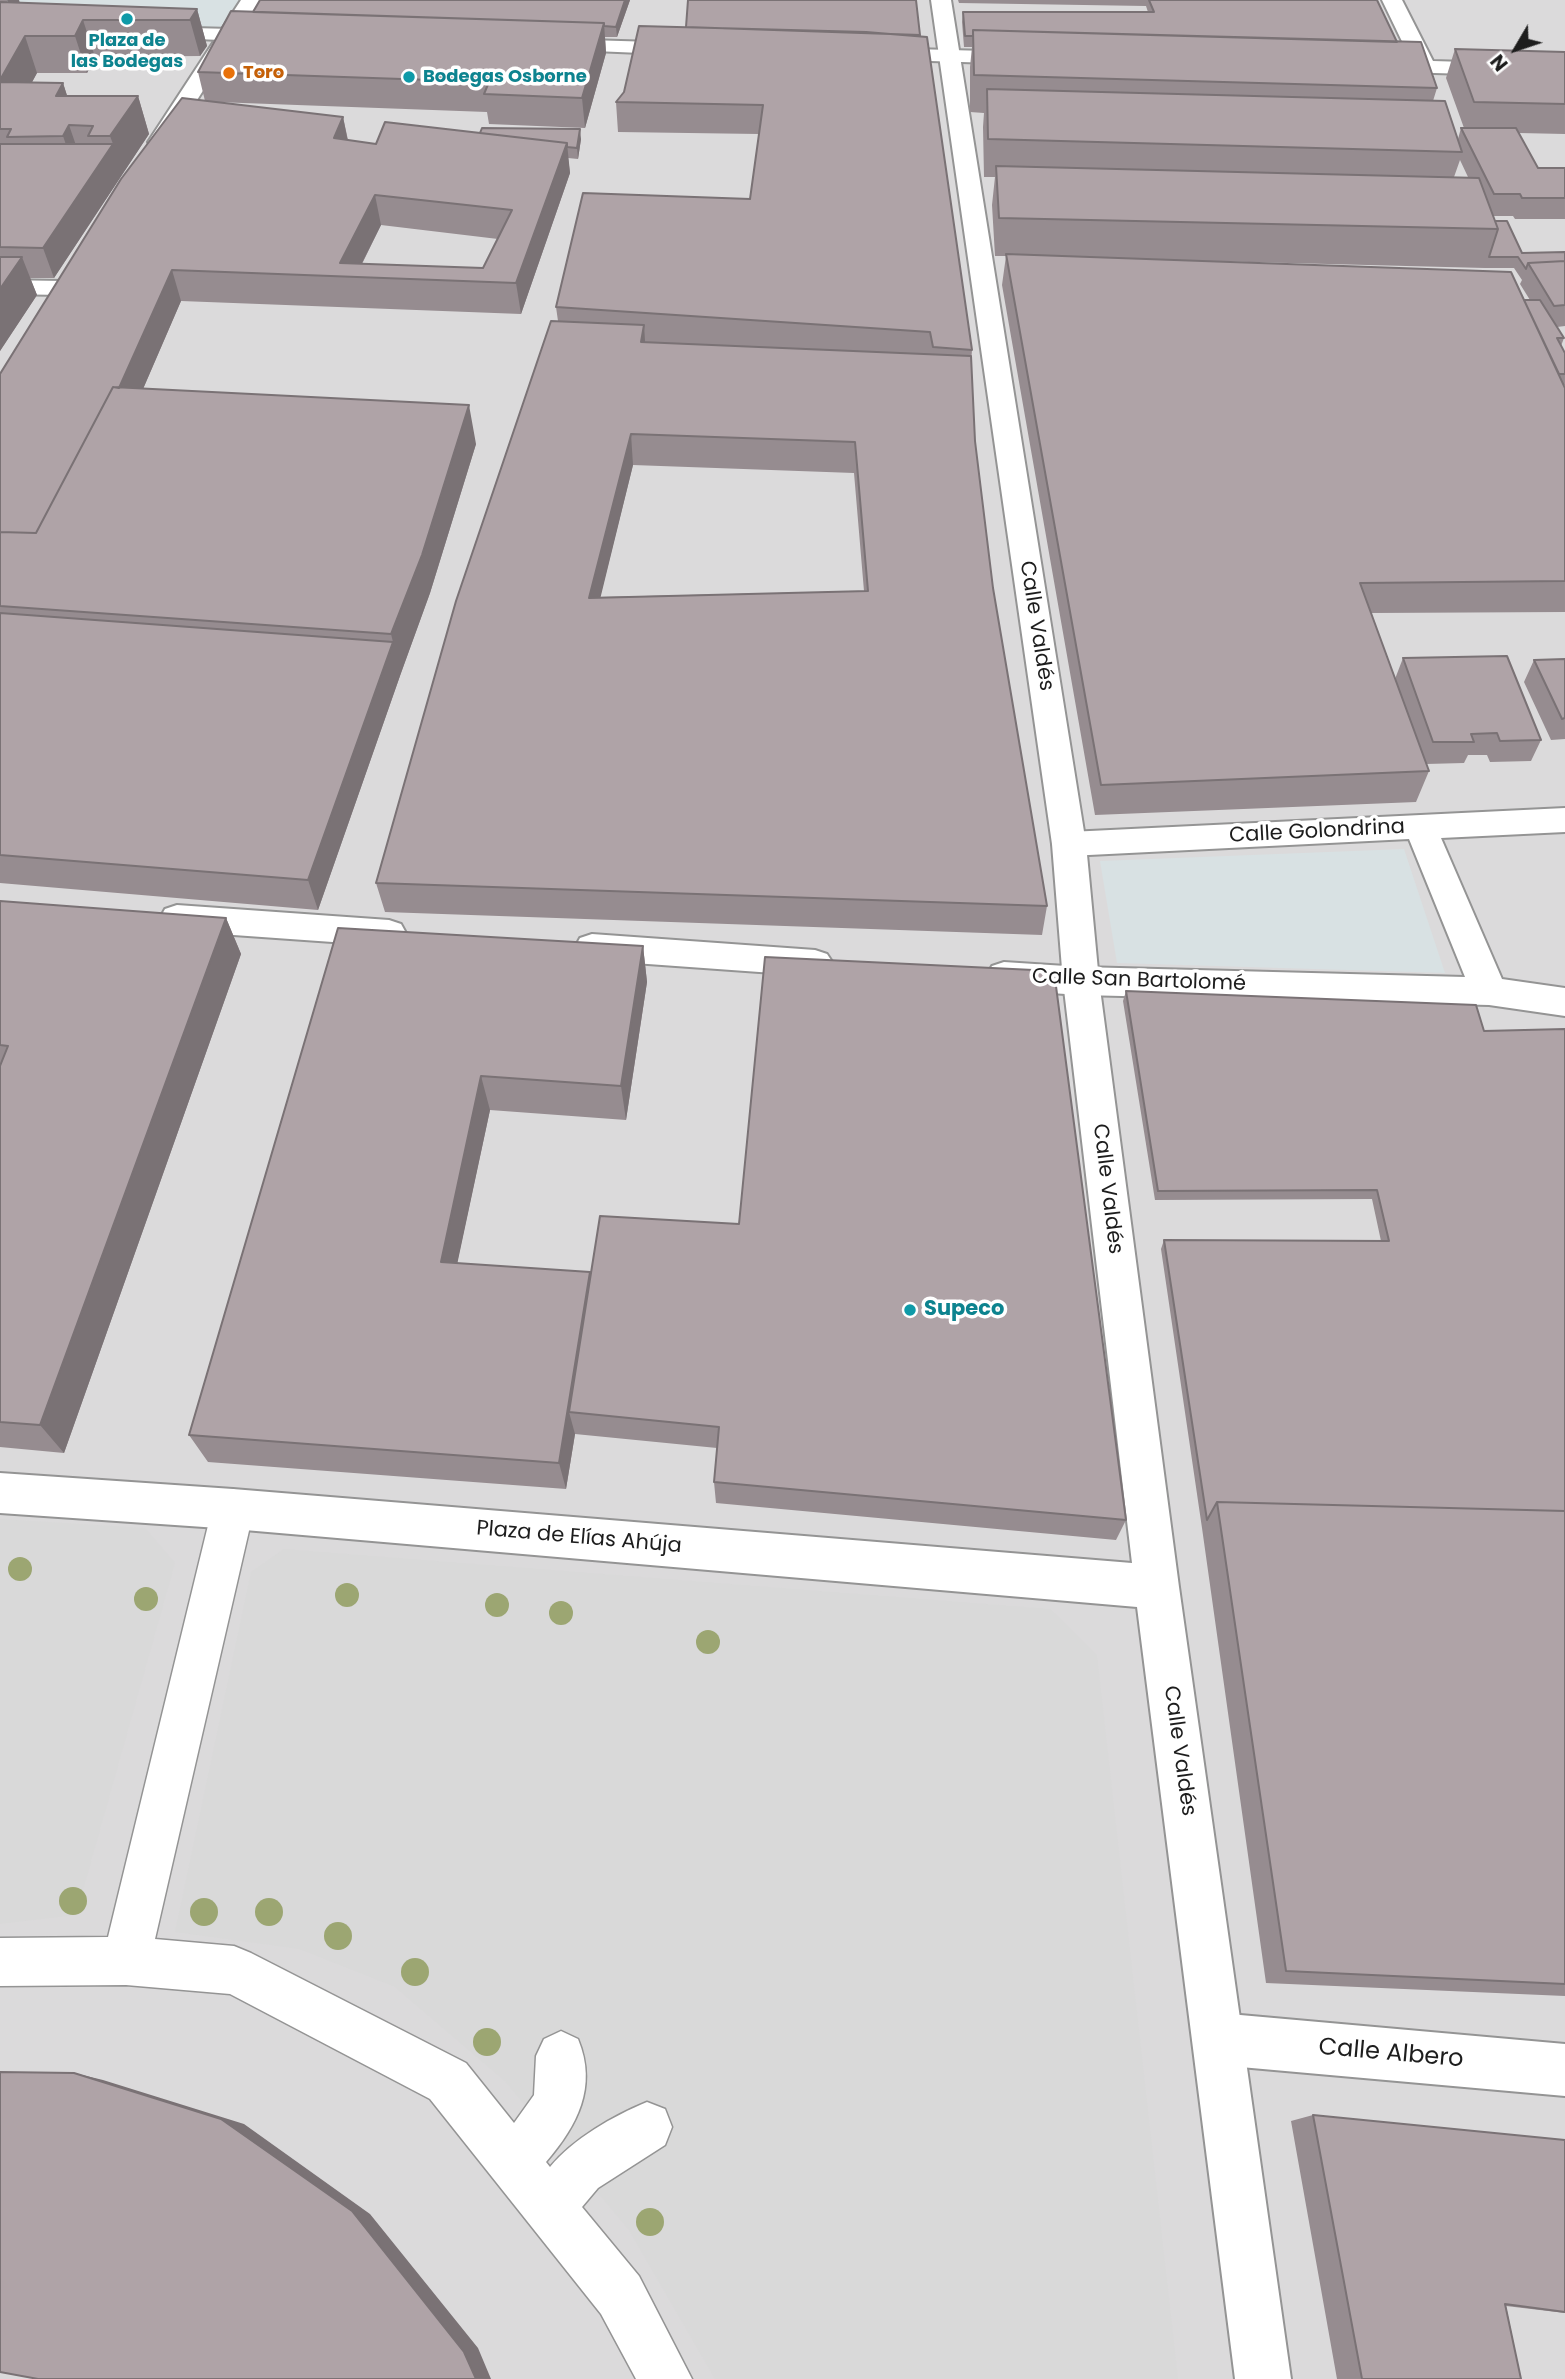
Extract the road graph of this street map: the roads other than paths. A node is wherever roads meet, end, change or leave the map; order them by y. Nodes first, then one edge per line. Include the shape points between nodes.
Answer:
1 (251, 0) edge
2 (941, 0) edge
3 (1392, 0) edge
4 (136, 33) edge
5 (229, 35) junction
6 (298, 37) edge
7 (533, 44) edge
8 (713, 49) edge
9 (852, 54) edge
10 (948, 57) junction
11 (1044, 58) edge
12 (1357, 65) edge
13 (1425, 67) junction
14 (1565, 71) edge
15 (146, 161) edge
16 (79, 265) edge
17 (983, 274) junction
18 (1011, 274) edge
19 (0, 287) edge
20 (64, 288) junction
21 (49, 312) edge
22 (1565, 820) edge
23 (1420, 827) junction
24 (1069, 844) junction
25 (150, 916) edge
26 (426, 936) edge
27 (565, 945) edge
28 (844, 965) edge
29 (970, 974) edge
30 (1081, 981) junction
31 (1489, 991) junction
32 (1565, 1002) edge
33 (0, 1493) edge
34 (233, 1509) junction
35 (1157, 1587) junction
36 (126, 1961) junction
37 (0, 1962) edge
38 (1218, 2039) junction
39 (561, 2056) dead end
40 (1565, 2070) edge
41 (647, 2127) dead end
42 (514, 2161) junction
43 (550, 2207) junction
44 (665, 2379) edge
45 (1263, 2379) edge

1 - 5 street
2 - 10 street, Calle Valdés
3 - 13 street
4 - 5 street
5 - 6 street
5 - 15 street
7 - 8 street
9 - 10 street
10 - 11 street
10 - 17 street, Calle Valdés
12 - 13 street
13 - 14 street
16 - 20 street
17 - 18 lane
17 - 24 street, Calle Valdés
19 - 20 street
20 - 21 street
22 - 23 street, Calle Golondrina
23 - 24 street, Calle Golondrina
23 - 31 street
24 - 30 street, Calle Valdés
25 - 26 street
27 - 28 street
29 - 30 street, Calle San Bartolomé
30 - 31 street, Calle San Bartolomé
30 - 35 street, Calle Valdés
31 - 32 street, Calle San Bartolomé
33 - 34 street, Plaza de Elías Ahúja
34 - 35 street, Plaza de Elías Ahúja
34 - 36 lane
35 - 38 street, Calle Valdés
36 - 37 lane
36 - 42 lane via 234,1970 448,2081
38 - 40 street, Calle Albero
38 - 45 street, Calle Valdés
39 - 42 lane via 559,2102
41 - 43 lane via 580,2170
42 - 43 lane
43 - 44 lane via 620,2295

